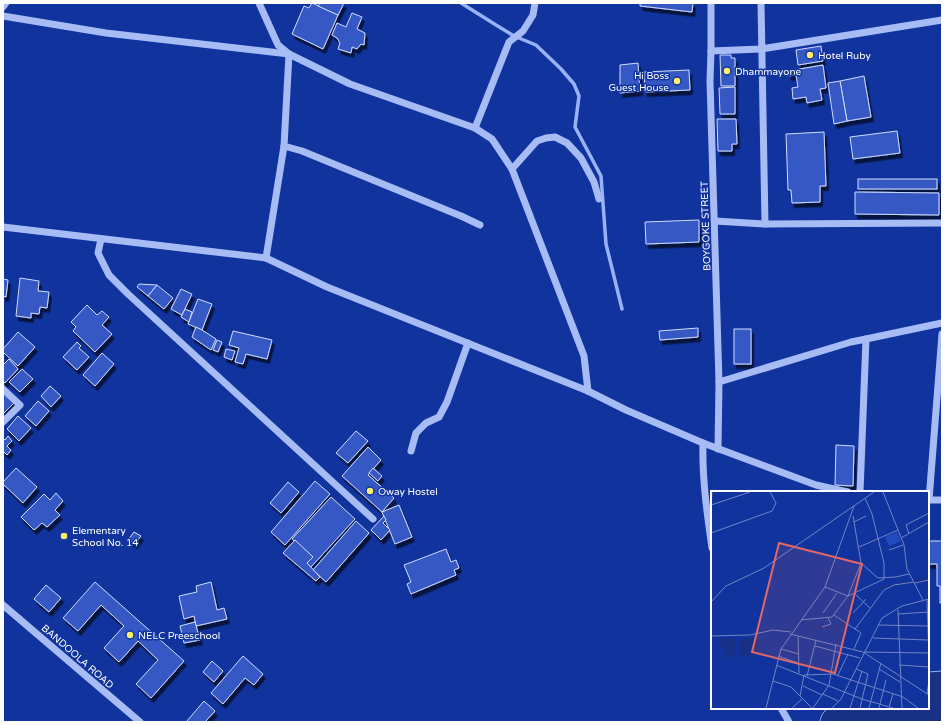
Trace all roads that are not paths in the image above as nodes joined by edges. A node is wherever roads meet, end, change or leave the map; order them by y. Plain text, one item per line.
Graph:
1 (6, 3) edge
2 (259, 3) edge
3 (535, 3) edge
4 (711, 3) edge
5 (761, 3) edge
6 (3, 7) edge
7 (3, 16) edge
8 (942, 20) edge
9 (761, 49) junction
10 (711, 52) junction
11 (289, 54) junction
12 (475, 128) junction
13 (284, 146) junction
14 (512, 169) junction
15 (599, 199) dead end
16 (715, 221) junction
17 (942, 223) edge
18 (765, 224) junction
19 (480, 225) dead end
20 (3, 227) edge
21 (101, 239) junction
22 (266, 258) junction
23 (942, 323) edge
24 (942, 334) edge
25 (866, 339) junction
26 (468, 343) junction
27 (719, 382) junction
28 (3, 389) edge
29 (588, 391) junction
30 (3, 422) edge
31 (703, 443) junction
32 (718, 449) junction
33 (411, 451) dead end
34 (843, 491) edge
35 (860, 491) edge
36 (929, 491) edge
37 (929, 500) edge
38 (942, 500) edge
39 (373, 519) dead end
40 (711, 541) edge
41 (3, 604) edge
42 (782, 709) edge
43 (140, 722) edge
44 (789, 722) edge

1 - 6 street
2 - 11 street
3 - 12 street
4 - 10 street, BOYGOKE STREET
5 - 9 street
7 - 11 street
8 - 9 street
9 - 10 street
9 - 18 street
10 - 16 street, BOYGOKE STREET
11 - 12 street
11 - 13 street
12 - 14 street
13 - 19 street
13 - 22 street
14 - 15 street
14 - 29 street
16 - 18 street
16 - 27 street, BOYGOKE STREET
17 - 18 street
20 - 21 street
21 - 22 street
21 - 39 street
22 - 26 street
23 - 25 street
24 - 36 street
25 - 27 street
25 - 35 street
26 - 29 street
26 - 33 street
27 - 32 street, BOYGOKE STREET
28 - 30 street
29 - 31 street
31 - 32 street
31 - 40 street
32 - 34 street
37 - 38 street
41 - 43 street, BANDOOLA ROAD
42 - 44 street

